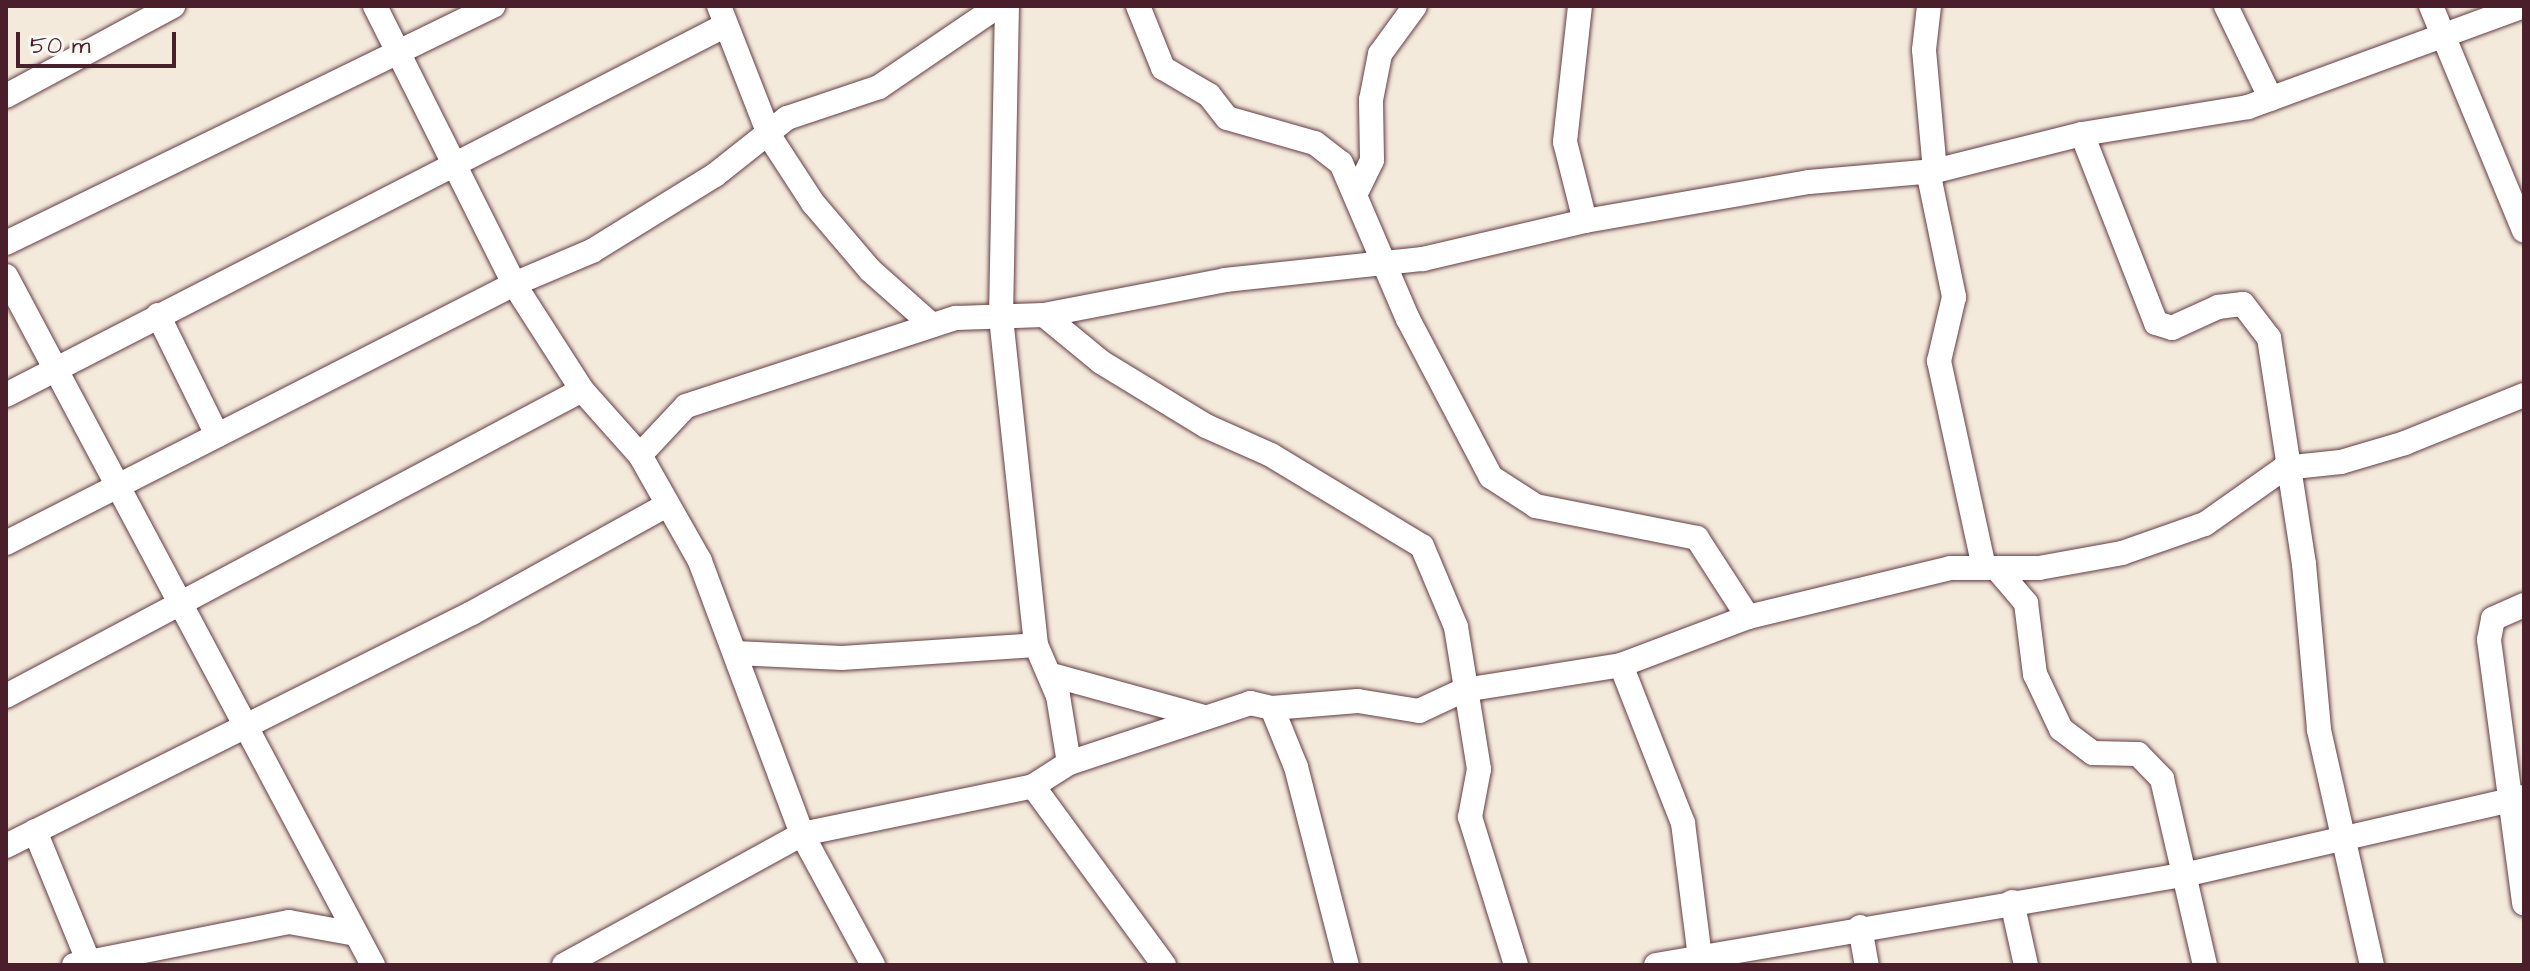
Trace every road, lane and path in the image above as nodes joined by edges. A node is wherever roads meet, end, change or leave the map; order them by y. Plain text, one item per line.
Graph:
1 (173, 6) edge
2 (375, 6) edge
3 (493, 6) edge
4 (998, 6) edge
5 (1007, 6) edge
6 (1138, 6) edge
7 (1415, 6) edge
8 (1580, 6) edge
9 (1929, 6) edge
10 (2226, 6) edge
11 (2431, 6) edge
12 (2524, 6) edge
13 (721, 17) edge
14 (2440, 39) junction
15 (399, 50) junction
16 (6, 96) edge
17 (2271, 99) junction
18 (2082, 134) junction
19 (770, 137) junction
20 (458, 166) junction
21 (1932, 171) junction
22 (1358, 189) junction
23 (1585, 221) junction
24 (2524, 231) edge
25 (6, 243) edge
26 (1382, 263) junction
27 (6, 276) edge
28 (514, 284) junction
29 (158, 315) junction
30 (1044, 315) junction
31 (1001, 317) junction
32 (932, 325) junction
33 (55, 367) junction
34 (582, 390) junction
35 (6, 395) edge
36 (2524, 395) edge
37 (217, 435) junction
38 (640, 455) junction
39 (2284, 468) junction
40 (118, 482) junction
41 (667, 505) junction
42 (6, 543) edge
43 (1990, 568) junction
44 (182, 601) junction
45 (2524, 605) edge
46 (1748, 617) junction
47 (1036, 645) junction
48 (735, 653) junction
49 (1621, 665) junction
50 (1052, 675) junction
51 (1464, 690) junction
52 (6, 696) edge
53 (1272, 708) junction
54 (1205, 717) junction
55 (248, 725) junction
56 (1069, 763) junction
57 (1033, 786) junction
58 (2515, 799) edge
59 (35, 831) junction
60 (802, 834) junction
61 (2342, 837) junction
62 (6, 846) edge
63 (2188, 874) junction
64 (2012, 902) junction
65 (2524, 904) edge
66 (1860, 927) junction
67 (356, 934) junction
68 (1700, 960) edge
69 (84, 963) edge
70 (870, 964) edge
71 (373, 965) edge
72 (564, 965) edge
73 (1164, 965) edge
74 (1347, 965) edge
75 (1516, 965) edge
76 (1656, 965) edge
77 (1867, 965) edge
78 (2026, 965) edge
79 (2205, 965) edge
80 (2372, 965) edge

1 - 16 street
2 - 15 street
3 - 15 street
4 - 19 street
5 - 31 street
6 - 22 street
7 - 22 street
8 - 23 street
9 - 21 street
10 - 17 street
11 - 14 street
12 - 14 street
13 - 19 street
13 - 20 street
14 - 17 street
14 - 24 street
15 - 20 street
15 - 25 street
17 - 18 street
18 - 21 street
18 - 39 street
19 - 28 street
19 - 32 street
20 - 28 street
20 - 29 street
21 - 23 street
21 - 43 street
22 - 26 street
23 - 26 street
26 - 30 street
26 - 46 street
27 - 33 street
28 - 34 street
28 - 37 street
29 - 33 street
29 - 37 street
30 - 31 street
30 - 51 street
31 - 32 street
31 - 47 street
32 - 38 street
33 - 35 street
33 - 40 street
34 - 38 street
34 - 44 street
36 - 39 street
37 - 40 street
38 - 41 street
39 - 43 street
39 - 61 street
40 - 42 street
40 - 44 street
41 - 48 street
41 - 55 street
43 - 46 street
43 - 63 street
44 - 52 street
44 - 55 street
45 - 58 street
46 - 49 street
47 - 48 street
47 - 50 street
48 - 60 street
49 - 51 street
49 - 68 street
50 - 54 street
50 - 56 street
51 - 53 street
51 - 75 street
53 - 54 street
53 - 74 street
54 - 56 street
55 - 59 street
55 - 67 street
56 - 57 street
57 - 60 street
57 - 73 street
58 - 61 street
58 - 65 street
59 - 62 street
59 - 69 street
60 - 70 street
60 - 72 street
61 - 63 street
61 - 80 street
63 - 64 street
63 - 79 street
64 - 66 street
64 - 78 street
66 - 68 street
66 - 77 street
67 - 69 street
67 - 71 street
68 - 76 street

